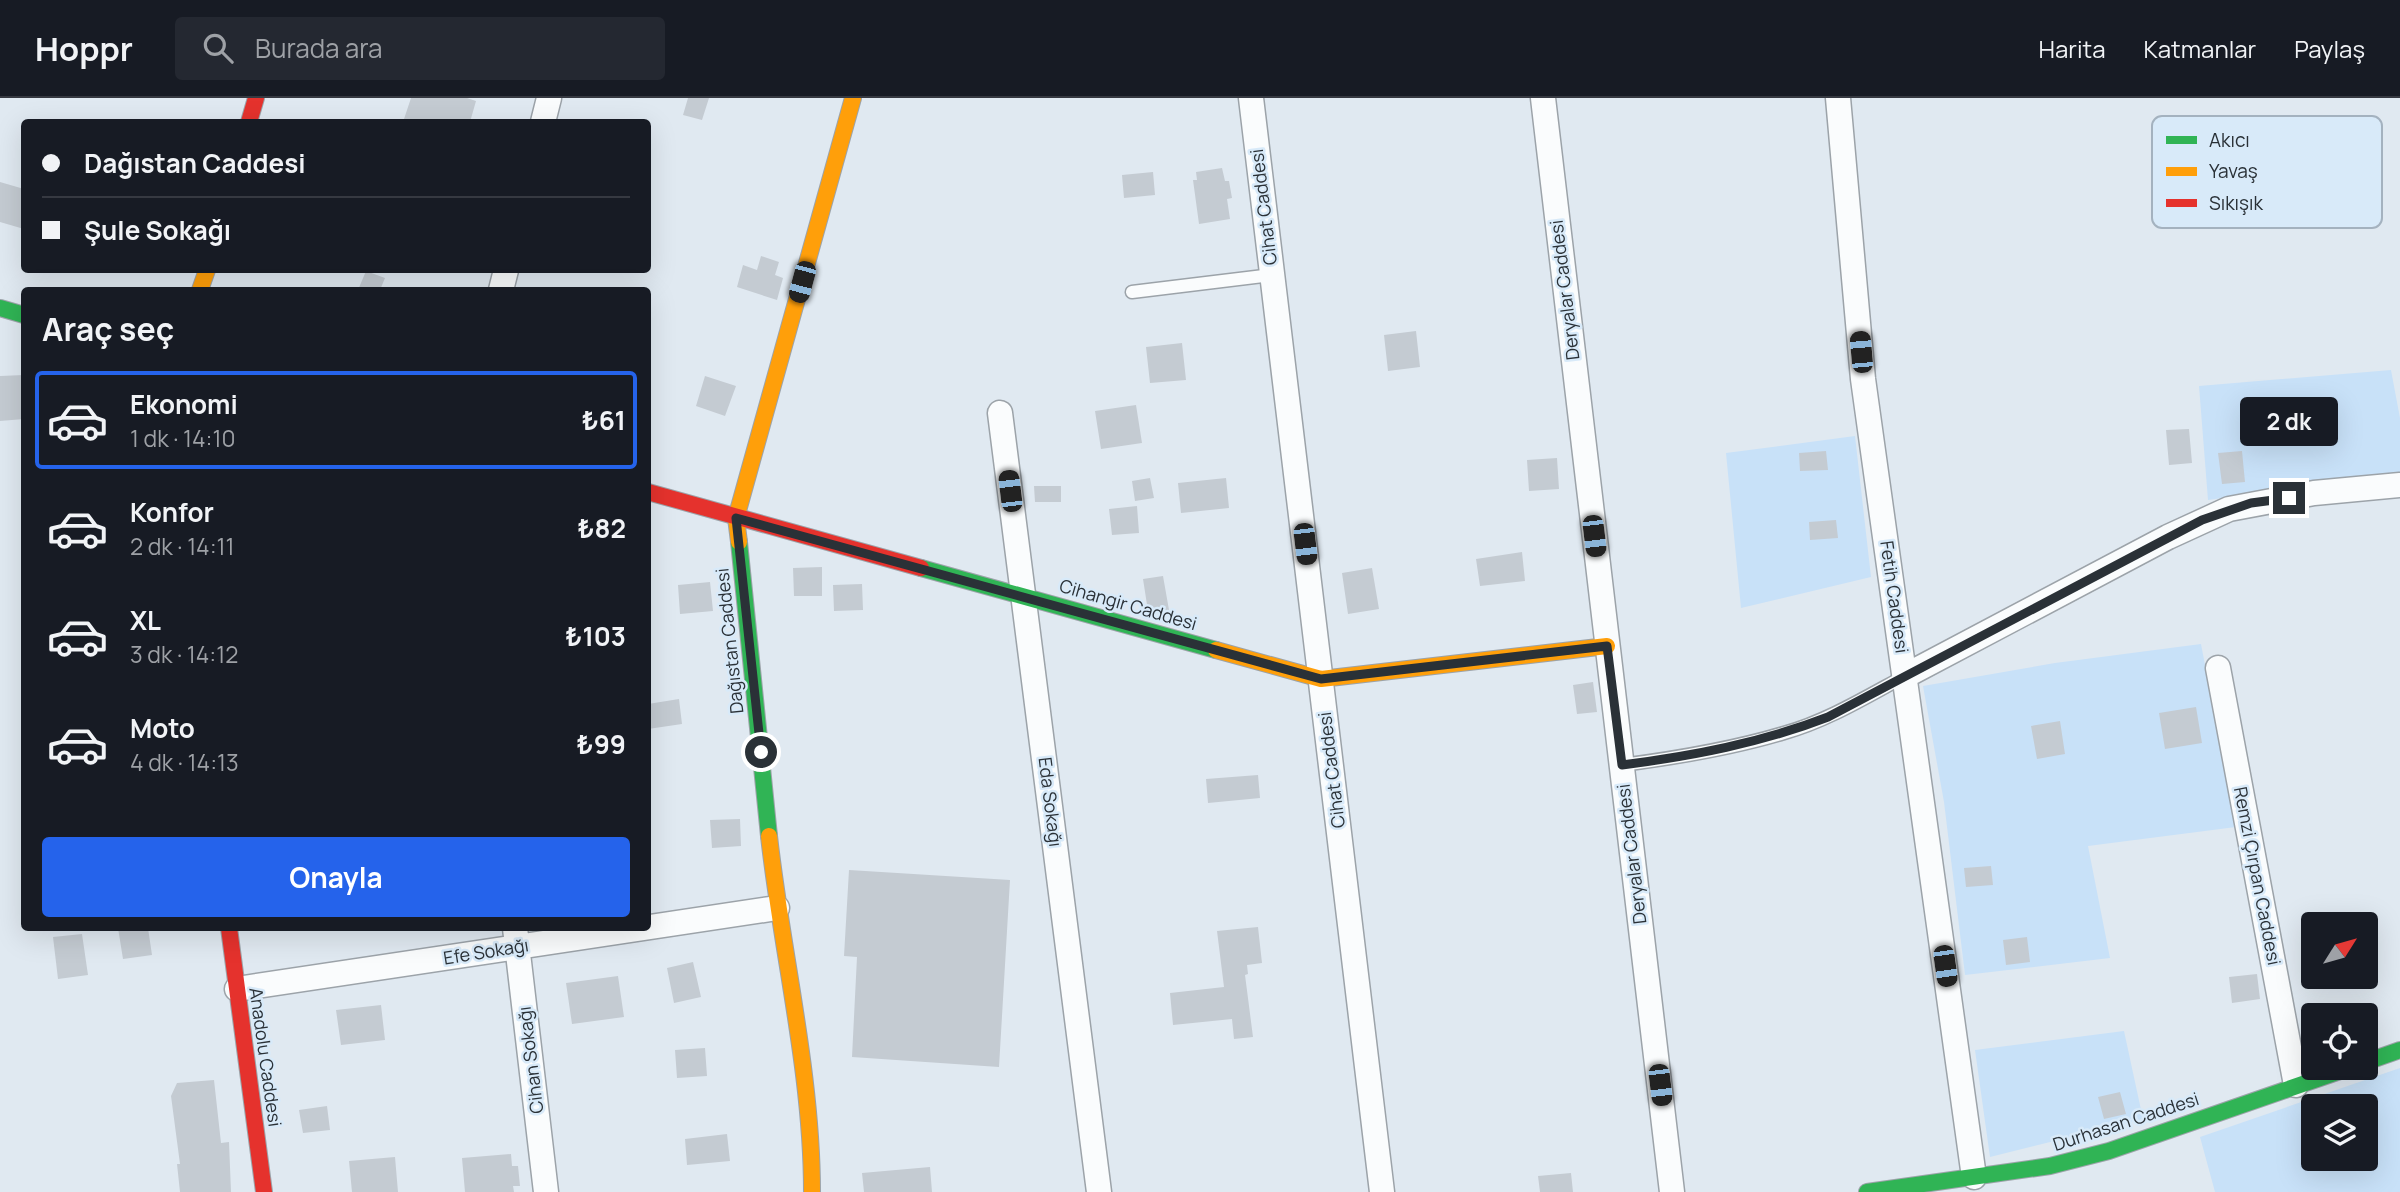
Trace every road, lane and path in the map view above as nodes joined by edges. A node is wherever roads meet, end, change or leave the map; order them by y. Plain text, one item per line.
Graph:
1 (256, 98) edge
2 (549, 98) edge
3 (853, 98) edge
4 (1251, 98) edge
5 (1542, 98) edge
6 (1838, 98) edge
7 (250, 119) edge
8 (544, 119) edge
9 (1272, 275) junction
10 (1132, 292) dead end
11 (0, 308) edge
12 (21, 314) edge
13 (1000, 413) dead end
14 (2400, 485) edge
15 (651, 493) edge
16 (736, 518) junction
17 (1023, 596) junction
18 (1607, 646) junction
19 (2218, 668) dead end
20 (1905, 676) junction
21 (1321, 679) junction
22 (1622, 765) junction
23 (777, 908) junction
24 (651, 922) edge
25 (229, 931) edge
26 (570, 931) edge
27 (516, 937) edge
28 (237, 989) junction
29 (2400, 1050) edge
30 (2378, 1058) edge
31 (2311, 1080) edge
32 (2296, 1085) junction
33 (1974, 1177) junction
34 (264, 1192) edge
35 (546, 1192) edge
36 (812, 1192) edge
37 (1099, 1192) edge
38 (1382, 1192) edge
39 (1672, 1192) edge
40 (1867, 1192) edge

1 - 7 street
2 - 8 street
3 - 16 street, Dağıstan Caddesi
4 - 9 street, Cihat Caddesi
5 - 18 street, Deryalar Caddesi
6 - 20 street, Fetih Caddesi
9 - 10 lane
9 - 21 street, Cihat Caddesi
11 - 12 street
13 - 17 street, Eda Sokağı
14 - 20 street
15 - 16 street, Cihangir Caddesi
16 - 17 street, Cihangir Caddesi
16 - 23 street, Dağıstan Caddesi
17 - 21 street, Cihangir Caddesi
17 - 37 street, Eda Sokağı
18 - 21 street, Cihangir Caddesi
18 - 22 street, Deryalar Caddesi
19 - 32 street, Remzi Çırpan Caddesi
20 - 22 lane
20 - 33 street, Fetih Caddesi
21 - 38 street, Cihat Caddesi
22 - 39 street, Deryalar Caddesi
23 - 24 street, Efe Sokağı
23 - 36 street, Dağıstan Caddesi
25 - 28 street, Anadolu Caddesi
26 - 27 street, Efe Sokağı
27 - 28 street, Efe Sokağı
27 - 35 street, Cihan Sokağı
28 - 34 street, Anadolu Caddesi
29 - 30 street
31 - 32 street, Durhasan Caddesi
32 - 33 street, Durhasan Caddesi
33 - 40 street, Durhasan Caddesi

